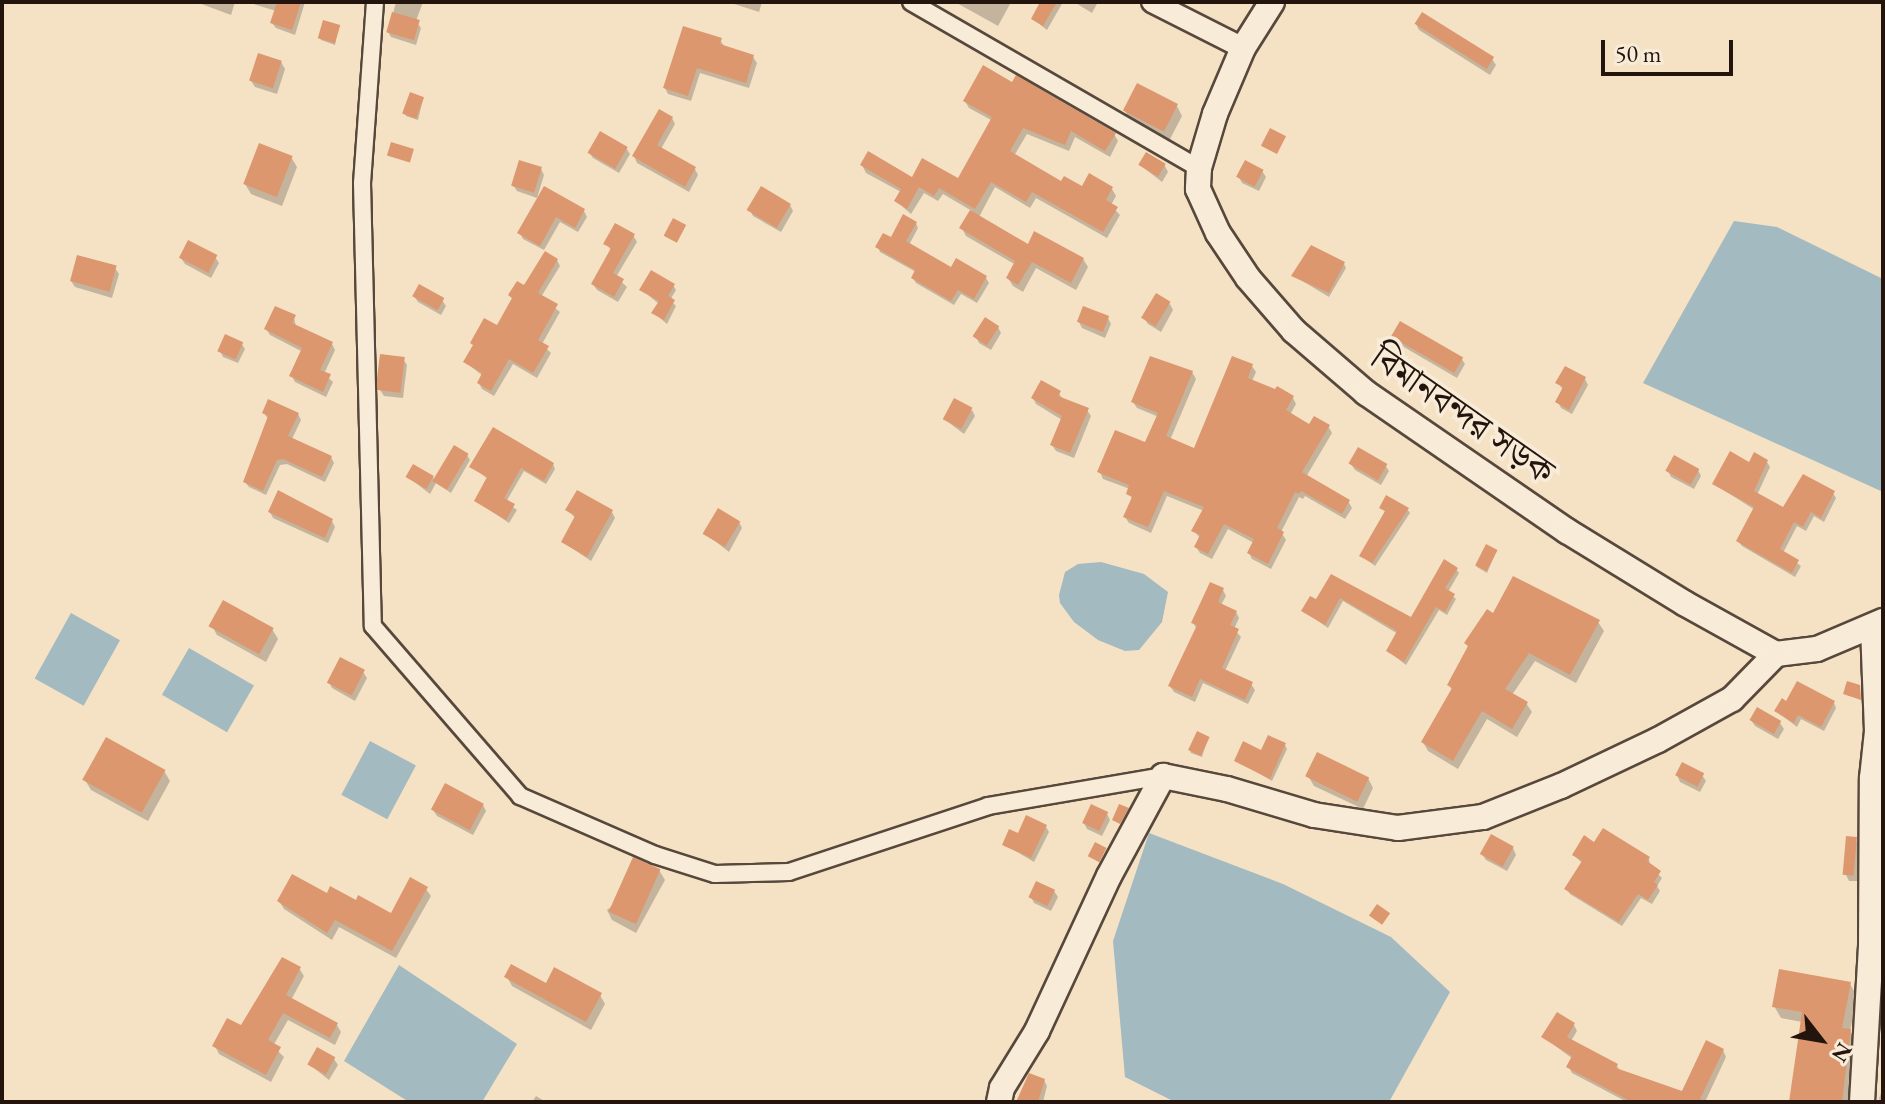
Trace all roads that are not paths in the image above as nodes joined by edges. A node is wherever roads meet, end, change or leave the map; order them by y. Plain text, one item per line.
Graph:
1 (375, 2) edge
2 (911, 2) edge
3 (1152, 2) edge
4 (1272, 2) edge
5 (1243, 48) junction
6 (1199, 168) junction
7 (1878, 625) edge
8 (1776, 654) junction
9 (1880, 679) edge
10 (1163, 776) junction
11 (999, 1102) edge
12 (1862, 1102) edge

1 - 10 street
2 - 6 street
3 - 5 street
4 - 5 main road, বিমানবন্দর সড়ক
5 - 6 main road, বিমানবন্দর সড়ক
6 - 8 main road, বিমানবন্দর সড়ক
7 - 8 main road
7 - 9 main road
8 - 10 main road
9 - 12 main road
10 - 11 main road

